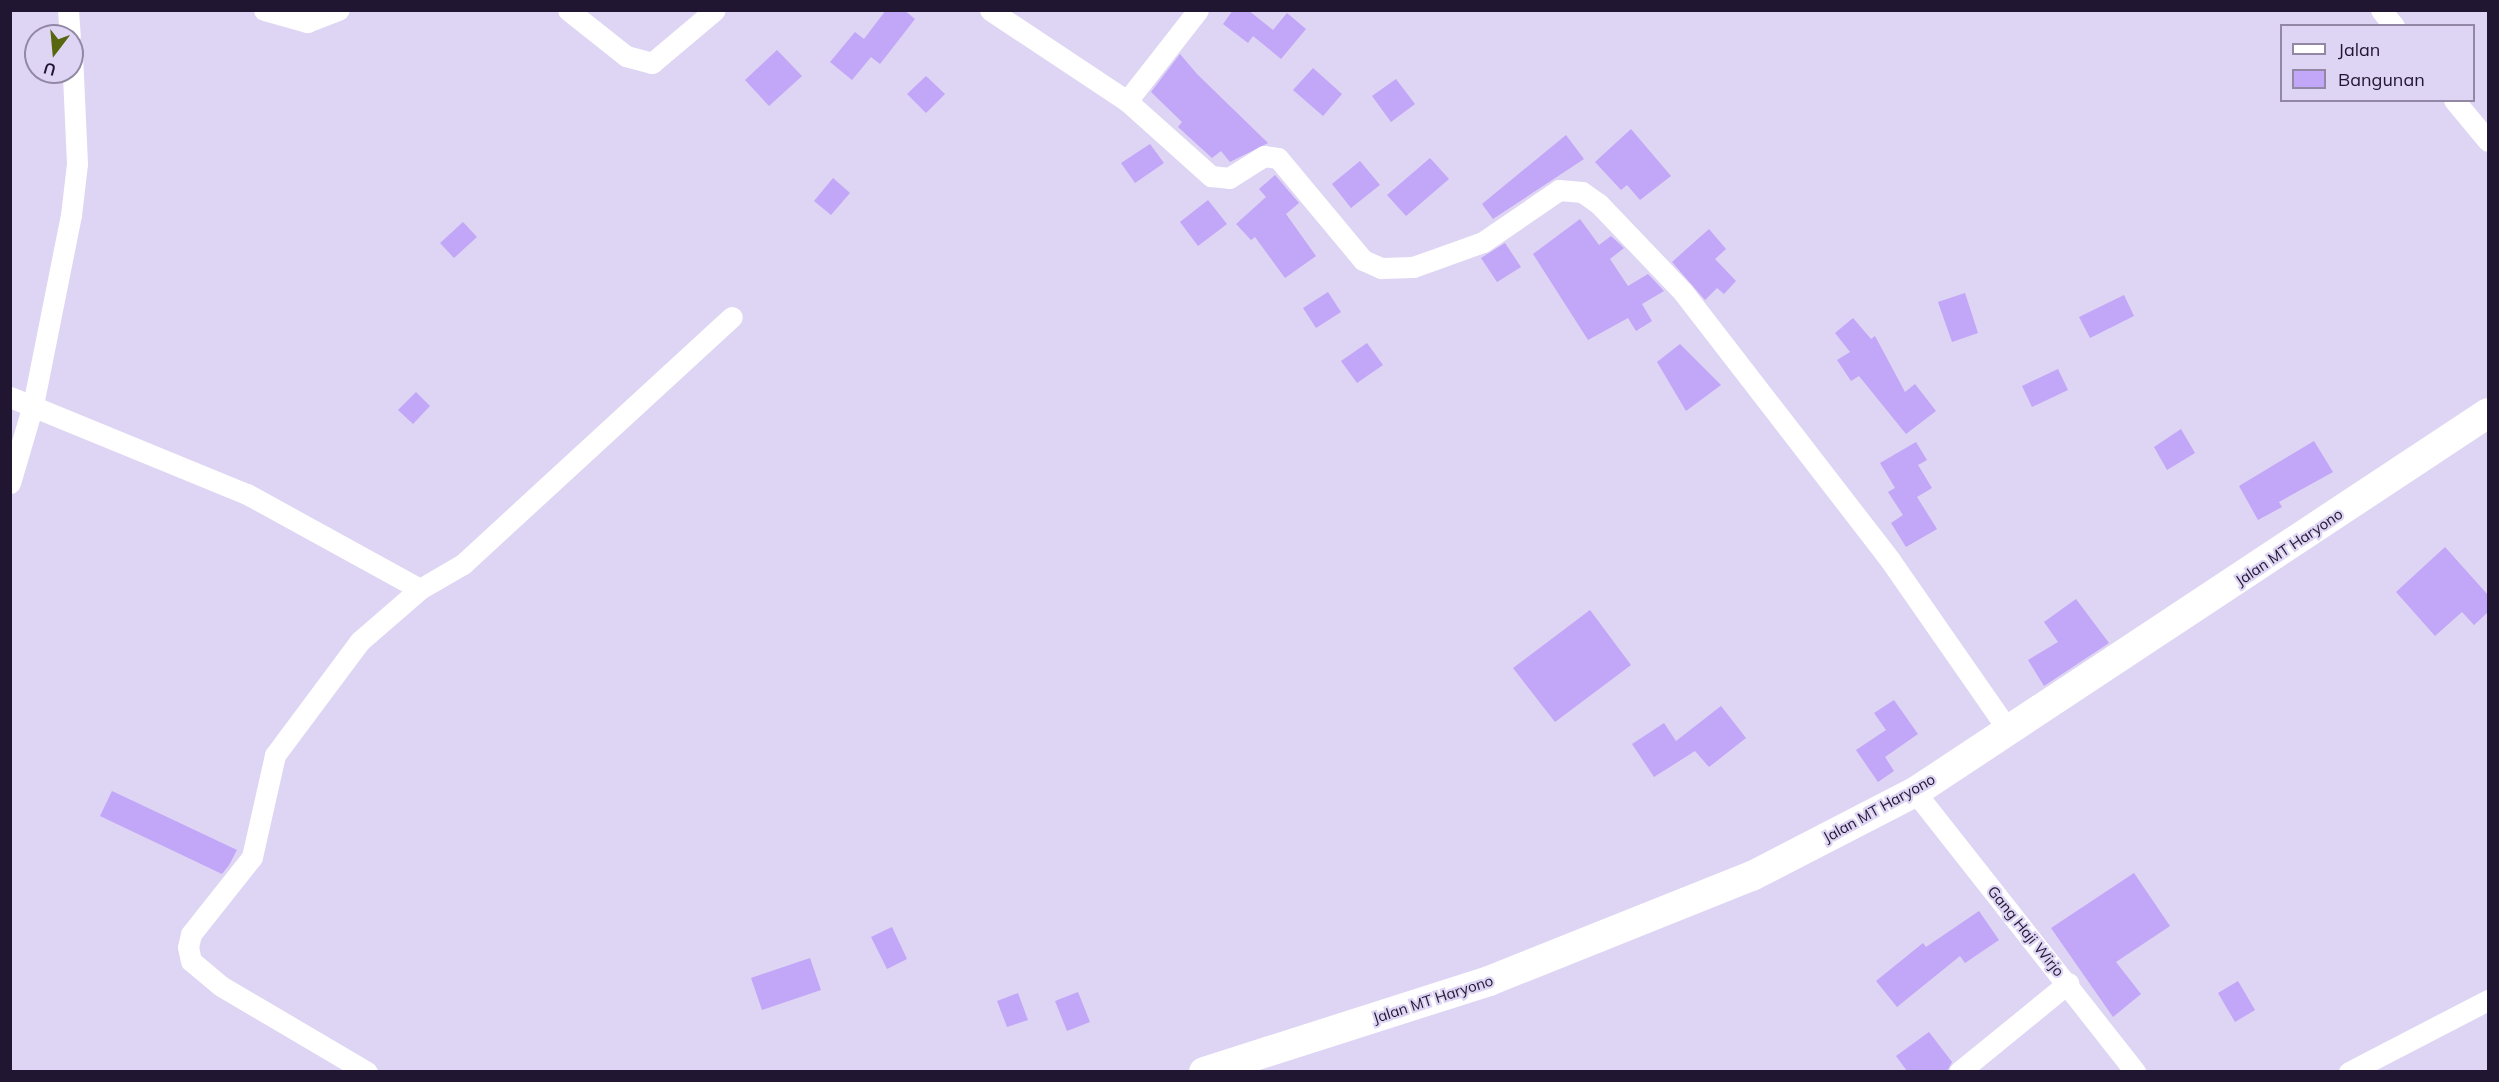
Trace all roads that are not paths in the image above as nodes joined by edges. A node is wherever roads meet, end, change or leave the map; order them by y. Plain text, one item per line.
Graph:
1 (264, 10) edge
2 (339, 10) edge
3 (568, 10) edge
4 (715, 10) edge
5 (990, 10) edge
6 (1198, 10) edge
7 (2381, 10) edge
8 (2392, 24) edge
9 (73, 84) edge
10 (1127, 101) junction
11 (2456, 102) edge
12 (2488, 141) edge
13 (732, 317) dead end
14 (10, 397) edge
15 (33, 405) junction
16 (2488, 413) edge
17 (10, 483) edge
18 (420, 589) junction
19 (2008, 730) junction
20 (1915, 792) junction
21 (2068, 983) junction
22 (2488, 1000) edge
23 (367, 1071) edge
24 (1204, 1071) edge
25 (1959, 1071) edge
26 (2135, 1071) edge
27 (2349, 1071) edge

1 - 2 street
3 - 4 street
5 - 10 street
6 - 10 street
7 - 8 street
9 - 15 street
10 - 19 street
11 - 12 street
13 - 18 street
14 - 15 street
15 - 17 street
15 - 18 street
16 - 19 main road, Jalan MT Haryono
18 - 23 street
19 - 20 main road, Jalan MT Haryono
20 - 21 street, Gang Haji Wirjo
20 - 24 main road, Jalan MT Haryono
21 - 25 street
21 - 26 street, Gang Haji Wirjo
22 - 27 street

